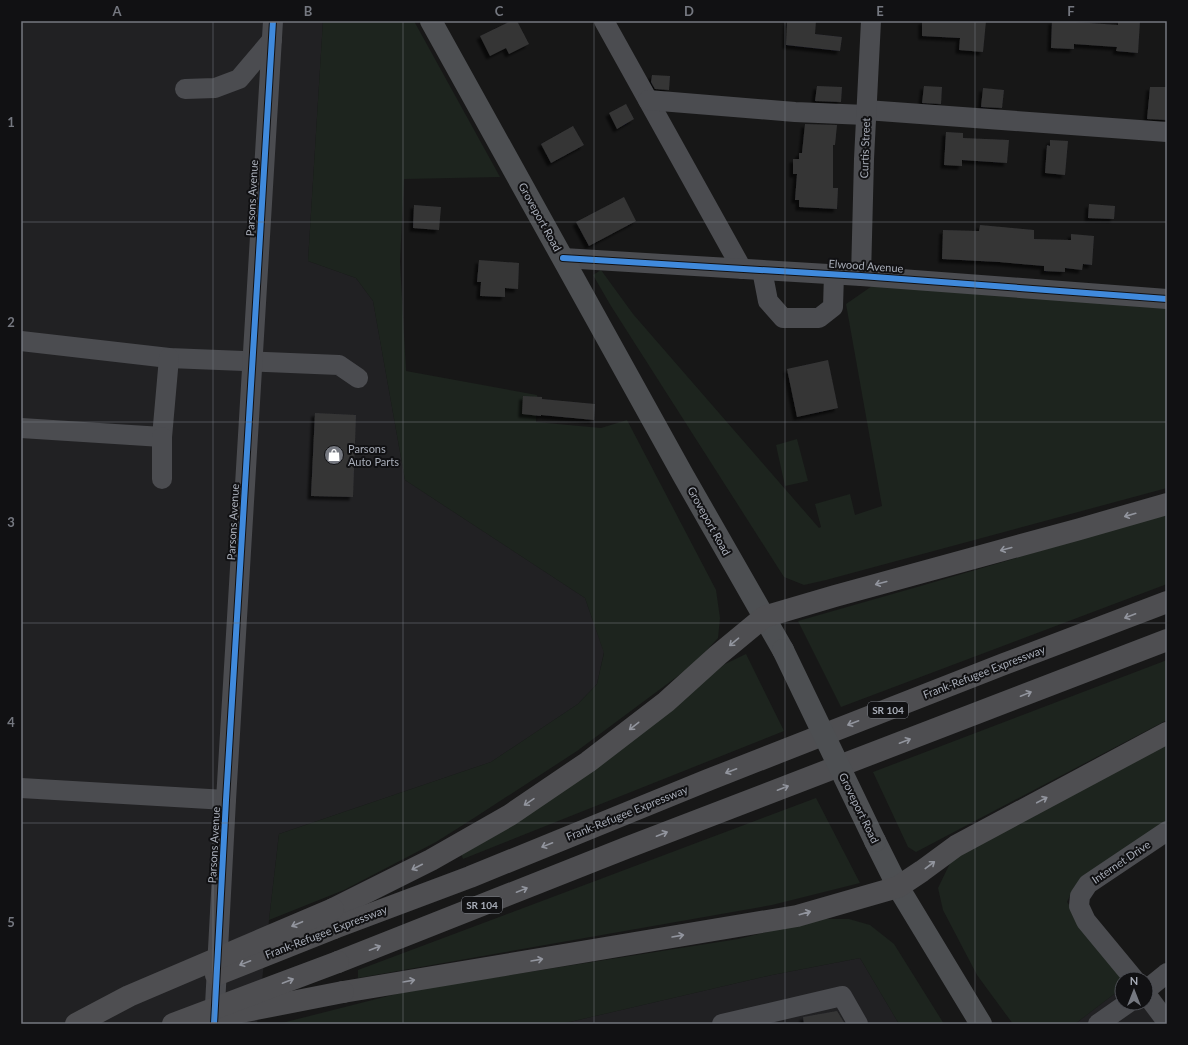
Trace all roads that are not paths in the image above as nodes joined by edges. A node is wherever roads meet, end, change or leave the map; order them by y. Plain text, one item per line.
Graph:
1 (604, 21) edge
2 (871, 21) edge
3 (434, 22) edge
4 (273, 31) edge
5 (185, 89) dead end
6 (648, 100) junction
7 (866, 113) junction
8 (1167, 132) edge
9 (563, 258) junction
10 (742, 269) junction
11 (762, 270) junction
12 (834, 274) junction
13 (861, 276) junction
14 (1167, 299) edge
15 (21, 341) edge
16 (169, 358) junction
17 (252, 361) junction
18 (358, 378) dead end
19 (21, 428) edge
20 (162, 437) junction
21 (162, 479) dead end
22 (1167, 504) edge
23 (1167, 602) edge
24 (764, 617) junction
25 (1167, 640) edge
26 (1167, 733) edge
27 (21, 788) edge
28 (226, 800) junction
29 (1167, 831) edge
30 (898, 887) junction
31 (333, 919) junction
32 (1127, 971) edge
33 (1167, 973) edge
34 (1154, 984) edge
35 (1154, 1005) edge
36 (1167, 1022) edge
37 (76, 1024) edge
38 (87, 1024) edge
39 (173, 1024) edge
40 (181, 1024) edge
41 (214, 1024) edge
42 (722, 1024) edge
43 (858, 1024) edge
44 (981, 1024) edge

1 - 6 street
2 - 7 street, Curtis Street
3 - 9 main road, Groveport Road
4 - 5 street
4 - 17 street, Parsons Avenue
6 - 7 street
6 - 10 street
7 - 8 street
7 - 13 street, Curtis Street
9 - 10 street, Elwood Avenue
9 - 24 main road, Groveport Road
10 - 11 street, Elwood Avenue
11 - 12 street, Elwood Avenue
11 - 12 street
12 - 13 street, Elwood Avenue
13 - 14 street, Elwood Avenue
15 - 16 street
16 - 17 street
16 - 20 street
17 - 18 street
17 - 28 street, Parsons Avenue
19 - 20 street
20 - 21 street
22 -> 24 highway
23 -> 31 highway, Frank-Refugee Expressway / SR 104
24 - 30 main road, Groveport Road, bridge
24 -> 31 highway
39 -> 25 highway, SR 104, bridge
30 -> 26 highway
27 - 28 street
28 - 41 street, Parsons Avenue
29 - 32 street, Internet Drive
40 -> 30 highway, bridge
30 - 44 main road, Groveport Road
31 -> 37 highway, bridge
31 -> 38 highway, Frank-Refugee Expressway / SR 104, bridge
33 - 34 street
35 - 36 street
42 - 43 street

